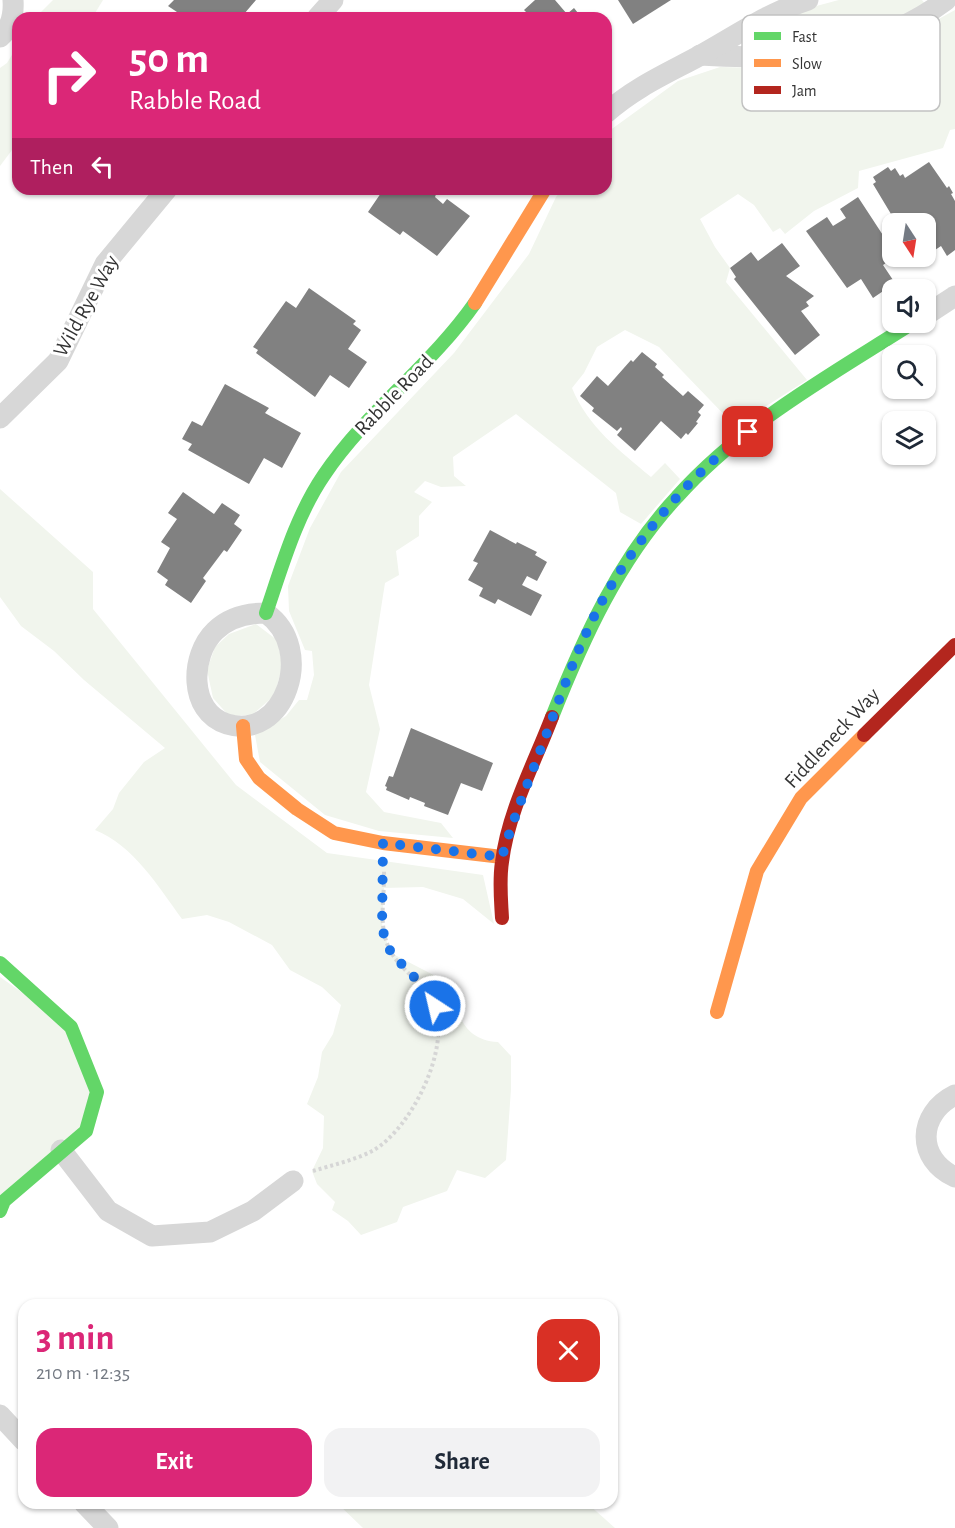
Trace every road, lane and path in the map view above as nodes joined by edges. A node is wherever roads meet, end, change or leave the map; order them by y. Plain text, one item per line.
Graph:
1 (333, 0) edge
2 (808, 0) edge
3 (946, 0) edge
4 (322, 12) edge
5 (771, 15) edge
6 (923, 15) edge
7 (12, 19) edge
8 (742, 30) edge
9 (0, 38) edge
10 (700, 55) junction
11 (742, 57) edge
12 (612, 108) edge
13 (162, 195) edge
14 (542, 195) edge
15 (955, 296) edge
16 (936, 308) edge
17 (897, 333) edge
18 (0, 418) edge
19 (266, 613) junction
20 (955, 645) edge
21 (243, 726) junction
22 (383, 843) junction
23 (502, 857) junction
24 (502, 918) dead end
25 (0, 963) edge
26 (717, 1012) dead end
27 (955, 1095) edge
28 (61, 1150) junction
29 (955, 1177) edge
30 (293, 1181) joint
31 (0, 1211) edge
32 (0, 1415) edge
33 (18, 1434) edge
34 (90, 1509) edge
35 (108, 1528) edge

1 - 4 street
2 - 5 street
3 - 6 street
7 - 9 street
8 - 10 street
10 - 11 street
10 - 12 street
13 - 18 street, Wild Rye Way
14 - 19 street, Rabble Road
15 - 16 street
17 - 23 street
19 - 21 street
19 - 21 street
20 - 26 street, Fiddleneck Way
21 - 22 street
22 - 23 street
22 - 30 path
23 - 24 street
25 - 28 street
27 - 29 street
28 - 30 street
28 - 31 street
32 - 33 street
34 - 35 street

